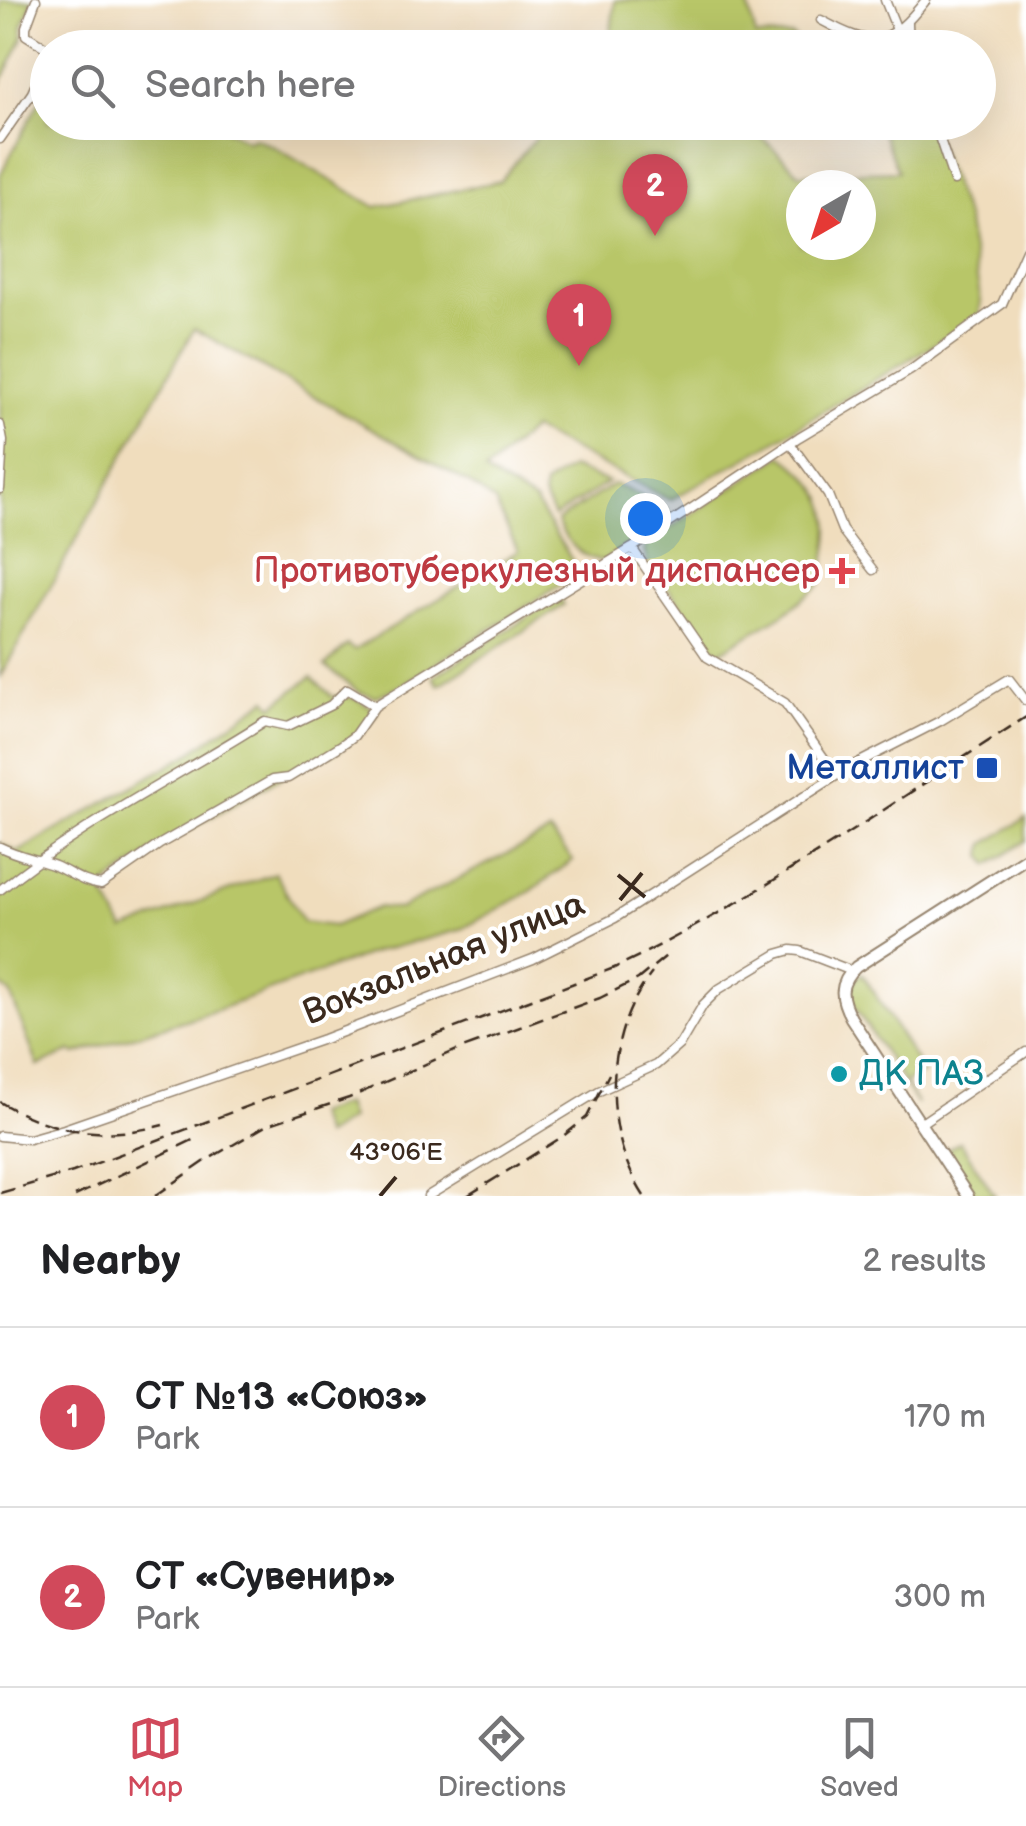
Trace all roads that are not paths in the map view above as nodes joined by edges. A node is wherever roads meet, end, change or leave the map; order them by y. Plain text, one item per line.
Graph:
1 (36, 0) edge
2 (885, 0) edge
3 (926, 0) edge
4 (821, 20) dead end
5 (908, 23) junction
6 (840, 30) edge
7 (898, 30) joint
8 (908, 30) edge
9 (30, 38) edge
10 (30, 97) edge
11 (0, 139) edge
12 (940, 140) edge
13 (954, 182) dead end
14 (1026, 250) edge
15 (0, 424) edge
16 (790, 443) junction
17 (0, 489) edge
18 (632, 548) junction
19 (873, 570) dead end
20 (1026, 701) edge
21 (374, 706) junction
22 (850, 767) junction
23 (0, 847) edge
24 (1026, 858) edge
25 (36, 860) junction
26 (0, 890) edge
27 (852, 971) junction
28 (1026, 1052) edge
29 (920, 1124) junction
30 (0, 1136) edge
31 (428, 1196) edge
32 (968, 1196) edge

1 - 9 street
2 - 7 street
3 - 5 street
4 - 6 street
5 - 7 street
5 - 8 street
10 - 11 street
12 - 13 street
14 - 16 street
15 - 17 street
16 - 18 street
16 - 19 street
18 - 21 street
18 - 22 street
20 - 22 street, Вокзальная улица
21 - 25 street
21 - 25 street
22 - 30 street, Вокзальная улица
23 - 25 street
24 - 27 street
25 - 26 street
27 - 29 street
27 - 31 street
28 - 29 street
29 - 32 street

